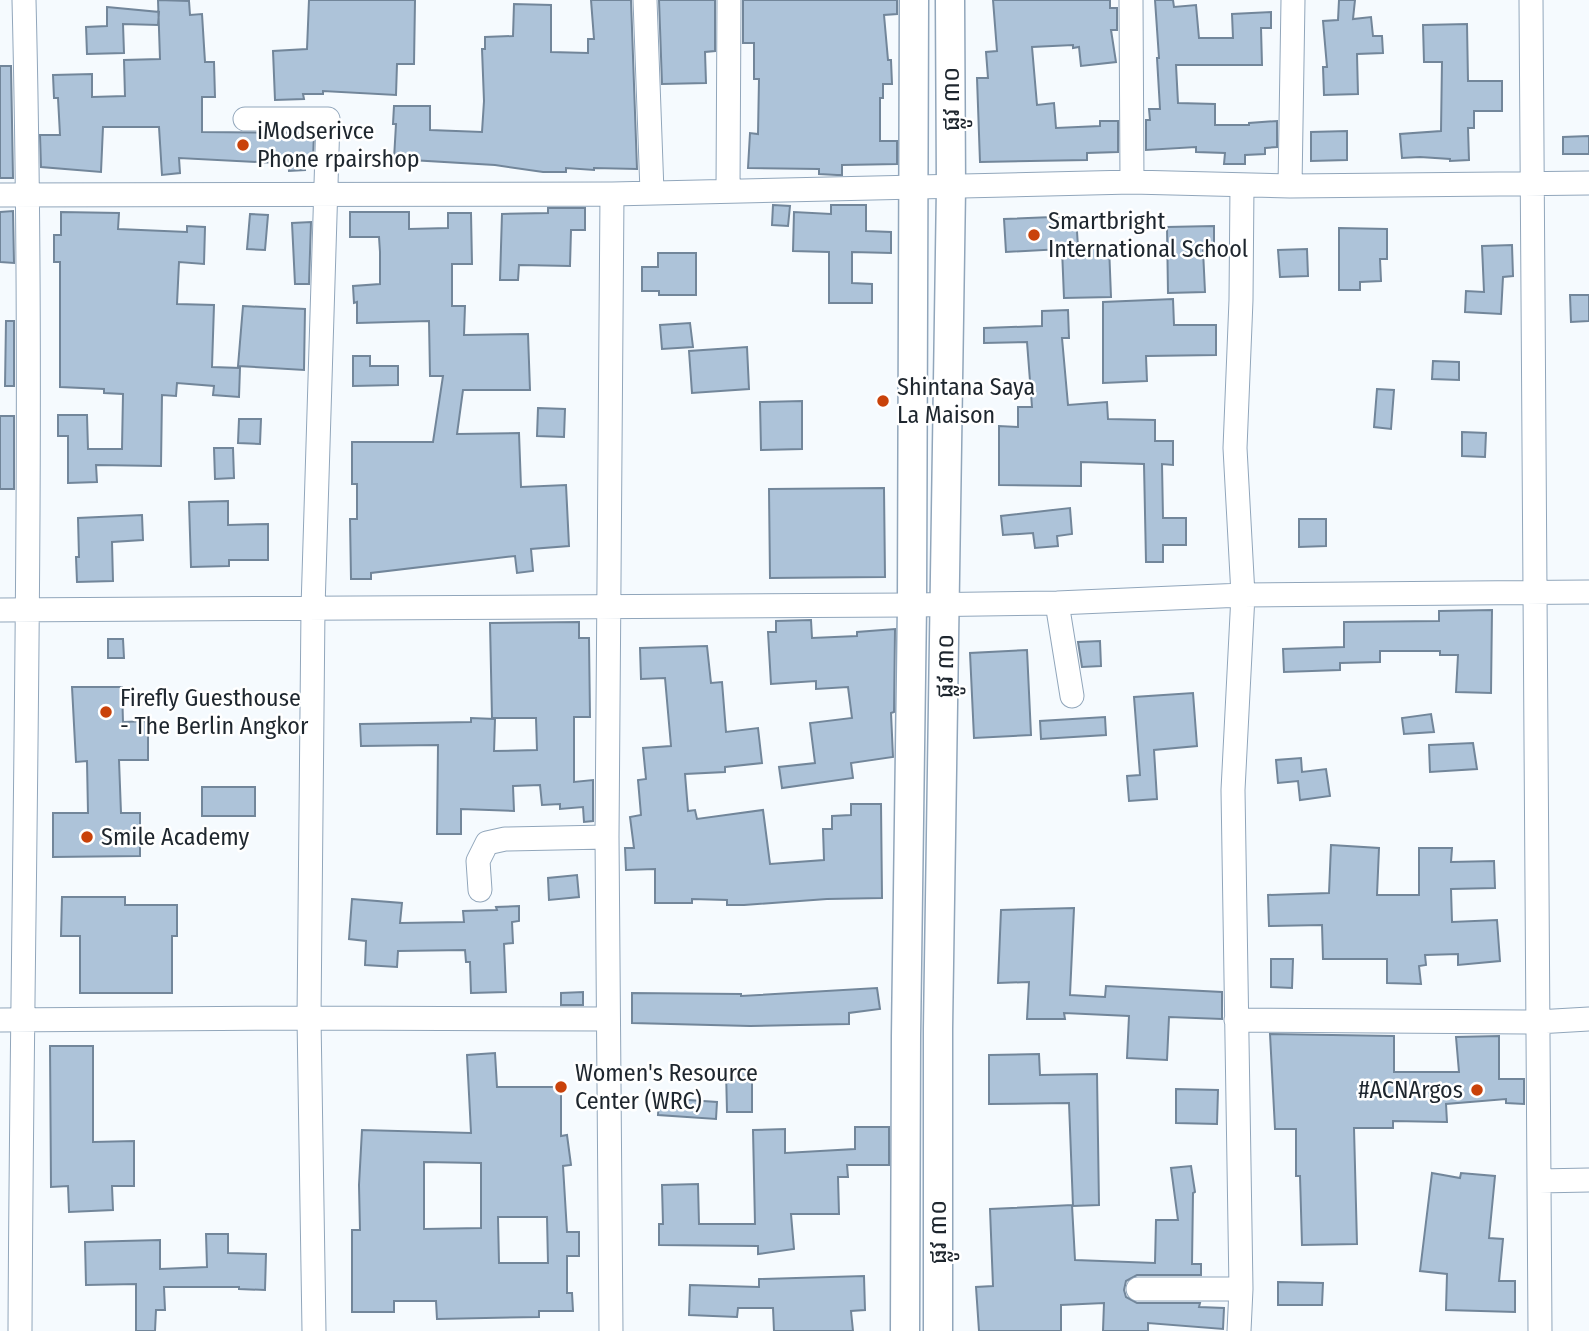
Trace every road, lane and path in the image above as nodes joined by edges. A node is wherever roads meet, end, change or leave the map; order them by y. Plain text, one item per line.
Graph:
1 (24, 0) edge
2 (645, 0) edge
3 (729, 0) edge
4 (914, 0) edge
5 (950, 0) edge
6 (1131, 0) edge
7 (1293, 0) edge
8 (1531, 0) edge
9 (245, 119) dead end
10 (1132, 182) junction
11 (1589, 183) edge
12 (1533, 184) junction
13 (1242, 185) junction
14 (1290, 186) junction
15 (913, 187) junction
16 (951, 188) junction
17 (728, 190) junction
18 (652, 192) junction
19 (326, 193) junction
20 (612, 194) junction
21 (0, 195) edge
22 (29, 195) junction
23 (1535, 591) junction
24 (1589, 592) edge
25 (1243, 595) junction
26 (946, 603) junction
27 (1057, 603) junction
28 (912, 605) junction
29 (313, 608) junction
30 (607, 608) junction
31 (0, 610) edge
32 (28, 610) junction
33 (1072, 696) dead end
34 (607, 836) junction
35 (480, 890) dead end
36 (309, 1018) junction
37 (607, 1019) junction
38 (1589, 1019) edge
39 (11, 1020) edge
40 (1236, 1020) junction
41 (1537, 1022) junction
42 (1589, 1180) edge
43 (1539, 1181) junction
44 (1138, 1289) dead end
45 (1241, 1289) junction
46 (20, 1331) edge
47 (314, 1331) edge
48 (611, 1331) edge
49 (905, 1331) edge
50 (938, 1331) edge
51 (1239, 1331) edge
52 (1540, 1331) edge

1 - 22 street
2 - 18 street
3 - 17 street
4 - 15 street, ផ្លូវ ៣០
5 - 16 street, ផ្លូវ ៣០
6 - 10 street
7 - 14 street
8 - 12 street
9 - 19 street
10 - 13 street
10 - 16 street
11 - 12 street
12 - 14 street
12 - 23 street
13 - 14 street
13 - 25 street
15 - 16 street
15 - 17 street
15 - 28 street, ផ្លូវ ៣០
16 - 26 street, ផ្លូវ ៣០
17 - 18 street
18 - 20 street
19 - 20 street
19 - 22 street
19 - 29 street
20 - 30 street
21 - 22 street
22 - 32 street
23 - 24 street
23 - 25 street
23 - 41 street
25 - 27 street
25 - 40 street
26 - 27 street
26 - 28 street
26 - 50 street, ផ្លូវ ៣០
27 - 33 street
28 - 30 street
28 - 49 street, ផ្លូវ ៣០
29 - 30 street
29 - 32 street
29 - 36 street
30 - 34 street
31 - 32 street
32 - 39 street
34 - 35 street
34 - 37 street
36 - 37 street
36 - 39 street
36 - 47 street
37 - 48 street
38 - 41 street
39 - 46 street
40 - 41 street
40 - 45 street
41 - 43 street
42 - 43 street
43 - 52 street
44 - 45 street
45 - 51 street

